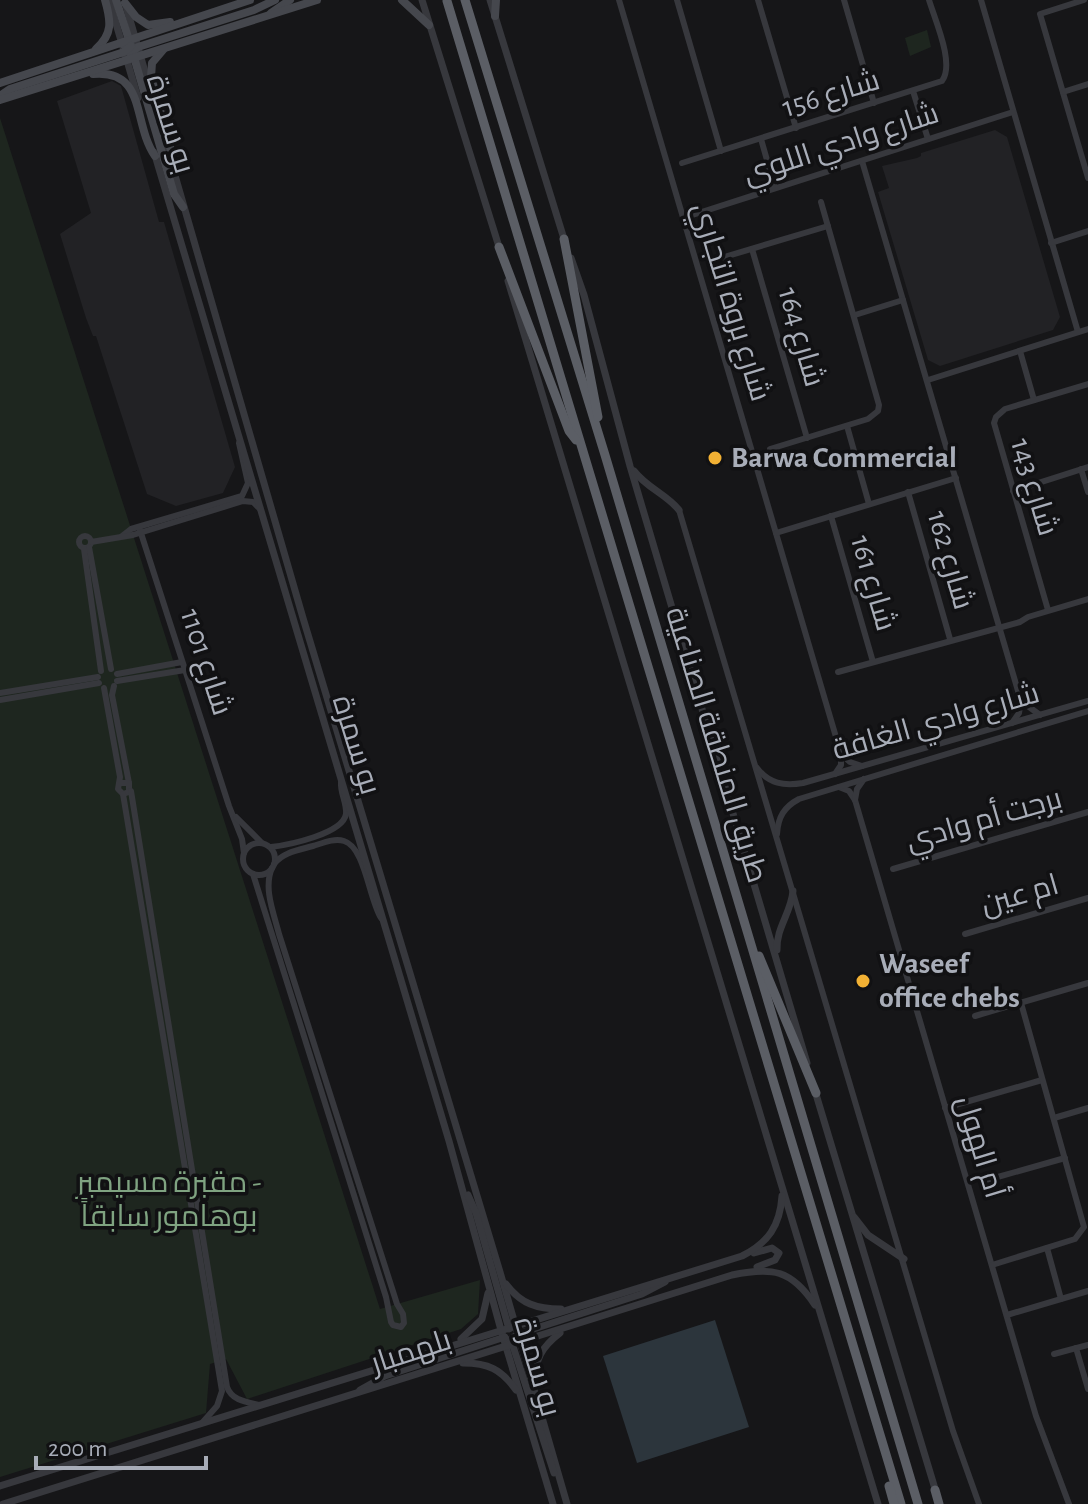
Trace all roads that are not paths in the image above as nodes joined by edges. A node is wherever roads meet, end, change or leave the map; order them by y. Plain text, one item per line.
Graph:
1 (107, 0) edge
2 (250, 0) edge
3 (275, 0) edge
4 (290, 0) edge
5 (317, 0) edge
6 (402, 0) edge
7 (424, 0) edge
8 (465, 0) edge
9 (484, 0) edge
10 (493, 0) edge
11 (619, 0) edge
12 (677, 0) edge
13 (758, 0) edge
14 (844, 0) edge
15 (929, 0) edge
16 (981, 0) edge
17 (1084, 0) edge
18 (122, 1) edge
19 (447, 1) edge
20 (213, 13) junction
21 (495, 16) junction
22 (264, 18) junction
23 (429, 25) junction
24 (181, 42) junction
25 (131, 49) junction
26 (92, 53) junction
27 (76, 76) junction
28 (0, 83) edge
29 (1088, 84) edge
30 (913, 91) junction
31 (1063, 92) junction
32 (0, 98) edge
33 (874, 103) junction
34 (1013, 112) junction
35 (796, 128) junction
36 (761, 139) junction
37 (928, 139) junction
38 (721, 151) junction
39 (155, 156) junction
40 (862, 161) junction
41 (682, 163) dead end
42 (171, 166) junction
43 (1087, 170) edge
44 (1088, 178) edge
45 (775, 188) junction
46 (821, 202) dead end
47 (183, 207) junction
48 (683, 218) junction
49 (828, 226) junction
50 (1088, 231) edge
51 (564, 239) junction
52 (1051, 243) junction
53 (499, 247) junction
54 (752, 249) junction
55 (711, 261) dead end
56 (903, 300) junction
57 (855, 315) junction
58 (1088, 329) edge
59 (1078, 332) junction
60 (1020, 351) junction
61 (928, 380) junction
62 (1088, 384) edge
63 (1034, 400) junction
64 (847, 426) junction
65 (239, 436) junction
66 (807, 438) junction
67 (581, 446) junction
68 (770, 449) dead end
69 (605, 455) junction
70 (630, 466) junction
71 (1085, 468) edge
72 (956, 478) junction
73 (1013, 491) junction
74 (908, 492) junction
75 (1088, 492) edge
76 (869, 504) junction
77 (261, 510) junction
78 (679, 510) joint
79 (831, 516) junction
80 (140, 530) junction
81 (776, 533) junction
82 (88, 546) junction
83 (1088, 599) edge
84 (1048, 610) junction
85 (999, 626) junction
86 (950, 639) junction
87 (873, 662) junction
88 (184, 666) junction
89 (838, 672) dead end
90 (115, 678) junction
91 (101, 680) junction
92 (0, 693) edge
93 (0, 700) edge
94 (1021, 701) junction
95 (1088, 701) edge
96 (1088, 711) edge
97 (1040, 715) junction
98 (1012, 723) junction
99 (841, 754) junction
100 (752, 760) junction
101 (862, 766) junction
102 (835, 774) junction
103 (341, 778) junction
104 (864, 779) junction
105 (120, 783) junction
106 (796, 784) junction
107 (130, 787) junction
108 (839, 787) junction
109 (123, 794) junction
110 (799, 799) junction
111 (855, 800) junction
112 (229, 806) junction
113 (1088, 812) edge
114 (777, 838) junction
115 (261, 842) junction
116 (271, 847) junction
117 (244, 853) junction
118 (273, 866) junction
119 (893, 869) dead end
120 (253, 874) junction
121 (793, 891) junction
122 (1088, 898) edge
123 (383, 921) junction
124 (745, 927) junction
125 (965, 934) dead end
126 (777, 960) junction
127 (1088, 983) edge
128 (1021, 1003) junction
129 (975, 1016) dead end
130 (1042, 1080) junction
131 (816, 1093) junction
132 (945, 1108) junction
133 (1088, 1108) edge
134 (1054, 1118) junction
135 (1065, 1158) junction
136 (459, 1174) junction
137 (987, 1180) dead end
138 (782, 1189) junction
139 (851, 1214) junction
140 (1047, 1248) junction
141 (742, 1256) junction
142 (904, 1259) junction
143 (992, 1265) junction
144 (500, 1272) junction
145 (677, 1275) junction
146 (732, 1275) junction
147 (488, 1283) junction
148 (1088, 1291) edge
149 (1061, 1299) junction
150 (567, 1309) junction
151 (819, 1311) junction
152 (1007, 1315) junction
153 (568, 1328) junction
154 (510, 1336) junction
155 (454, 1344) junction
156 (1088, 1345) edge
157 (1076, 1348) junction
158 (1054, 1354) dead end
159 (456, 1363) junction
160 (1088, 1389) edge
161 (344, 1399) junction
162 (521, 1399) junction
163 (538, 1401) junction
164 (260, 1405) junction
165 (201, 1423) junction
166 (876, 1428) junction
167 (0, 1486) edge
168 (935, 1490) joint
169 (564, 1493) junction
170 (3, 1504) edge
171 (553, 1504) edge
172 (567, 1504) edge
173 (878, 1504) edge
174 (894, 1504) edge
175 (901, 1504) edge
176 (918, 1504) edge
177 (940, 1504) edge
178 (979, 1504) edge
179 (1069, 1504) edge

1 - 25 street, بو سمرة
1 - 26 main road
2 - 20 main road
3 - 25 main road
4 - 22 main road
5 - 22 main road
6 - 23 main road
7 - 23 street
8 - 69 highway, طريق المنطقة الصناعية
9 - 21 street, طريق المنطقة الصناعية
10 - 21 main road
11 - 48 street, شارع بروة التجاري
12 - 38 street
13 - 35 street
14 - 33 street
15 - 30 street, شارع 156
16 - 34 street
17 - 31 street
18 - 20 main road
18 - 25 main road
19 - 67 highway, طريق المنطقة الصناعية
20 - 25 main road
21 - 51 street, طريق المنطقة الصناعية
22 - 24 main road
23 - 53 street
24 - 25 main road
24 - 42 main road
25 - 26 main road
25 - 27 main road
25 - 32 main road
25 - 39 street, بو سمرة
25 - 42 street, بو سمرة
25 - 47 main road
26 - 28 main road
27 - 32 main road
27 - 39 main road
29 - 31 street
30 - 33 street, شارع 156
30 - 37 street, شارع 156
31 - 43 street
33 - 35 street, شارع 156
34 - 37 street, شارع وادي اللوي
34 - 52 street
35 - 36 street, شارع 156
36 - 38 street, شارع 156
36 - 45 street, شارع 156
37 - 40 street, شارع وادي اللوي
38 - 41 street, شارع 156
39 - 65 street, بو سمرة
40 - 45 street, شارع وادي اللوي
40 - 56 street
42 - 47 street, بو سمرة
43 - 44 street
45 - 48 street, شارع وادي اللوي
46 - 49 street
47 - 144 street, بو سمرة
48 - 81 street, شارع بروة التجاري
49 - 54 street
49 - 57 street
50 - 52 street
51 - 69 highway
51 - 70 street, طريق المنطقة الصناعية
52 - 59 street
53 - 67 highway
53 - 138 street
54 - 55 street
54 - 66 street, شارع 164
56 - 57 street
56 - 61 street
57 - 64 street
58 - 59 street
59 - 60 street
60 - 61 street
60 - 63 street, شارع 143
61 - 72 street
62 - 63 street, شارع 143
63 - 73 street, شارع 143
64 - 66 street
64 - 76 street
65 - 77 street, بو سمرة
65 - 80 street
66 - 68 street
67 - 166 highway, طريق المنطقة الصناعية
69 - 124 highway, طريق المنطقة الصناعية
70 - 78 street
70 - 126 street, طريق المنطقة الصناعية
71 - 73 street
71 - 75 street
72 - 74 street
72 - 85 street
73 - 84 street, شارع 143
74 - 76 street
74 - 86 street, شارع 162
76 - 79 street
77 - 80 street
77 - 103 street, بو سمرة
78 - 100 street, طريق المنطقة الصناعية
79 - 81 street
79 - 87 street, شارع 161
80 - 82 street
80 - 88 street, شارع 1101
81 - 99 street, شارع بروة التجاري
82 - 90 street
82 - 91 street
83 - 84 street
84 - 85 street
85 - 86 street
85 - 94 street
86 - 87 street
87 - 89 street
88 - 90 street
88 - 112 street, شارع 1101
90 - 91 street
90 - 91 street
90 - 107 street
91 - 92 street
91 - 93 street
91 - 105 street
94 - 97 street
94 - 98 street
95 - 97 street, شارع وادي الغافة
96 - 104 street, شارع وادي الغافة
97 - 98 street, شارع وادي الغافة
98 - 101 street, شارع وادي الغافة
99 - 101 street
99 - 102 street
100 - 106 street, شارع وادي الغافة
100 - 114 street, طريق المنطقة الصناعية
101 - 102 street, شارع وادي الغافة
102 - 106 street, شارع وادي الغافة
103 - 116 street
103 - 123 street, بو سمرة
104 - 108 street, شارع وادي الغافة
104 - 111 street
105 - 107 street
105 - 109 street
106 - 110 street, شارع وادي الغافة
107 - 109 street
107 - 164 street
108 - 110 street, شارع وادي الغافة
108 - 111 street
109 - 165 street
110 - 114 street
111 - 132 street, أم الهول
112 - 115 street, شارع 1101
112 - 117 street, شارع 1101
113 - 119 street, برجت أم وادي
114 - 121 street, طريق المنطقة الصناعية
115 - 116 street
115 - 117 street
116 - 118 street
117 - 120 street
118 - 120 street
118 - 120 street
118 - 123 street
121 - 126 street
121 - 142 street, طريق المنطقة الصناعية
122 - 125 street, ام عين
123 - 136 street, بو سمرة
124 - 131 highway
124 - 176 highway, طريق المنطقة الصناعية
126 - 131 street, طريق المنطقة الصناعية
127 - 128 street
128 - 129 street
128 - 130 street
130 - 132 street
130 - 134 street
131 - 139 street, طريق المنطقة الصناعية
132 - 143 street, أم الهول
133 - 134 street
134 - 135 street
135 - 137 street
135 - 140 street
136 - 147 street, بو سمرة
136 - 154 street
138 - 141 street, بلهمبار
138 - 151 street
139 - 142 street
139 - 168 street, طريق المنطقة الصناعية
140 - 143 street
140 - 149 street
141 - 145 street, بلهمبار
141 - 146 street
142 - 178 street, طريق المنطقة الصناعية
143 - 152 street, أم الهول
144 - 150 street
144 - 154 street, بو سمرة
145 - 150 street, بلهمبار
145 - 154 street
146 - 151 street, بلهمبار
146 - 153 street, بلهمبار
147 - 154 street, بو سمرة
147 - 155 street
148 - 149 street
149 - 152 street
150 - 154 street, بلهمبار
151 - 173 street
152 - 179 street, أم الهول
153 - 154 street, بلهمبار
153 - 163 street
154 - 155 street, بلهمبار
154 - 159 street, بلهمبار
154 - 161 street
154 - 162 street, بو سمرة
154 - 163 street, بو سمرة
154 - 169 street
155 - 164 street, بلهمبار
156 - 157 street
157 - 158 street
157 - 160 street
159 - 161 street, بلهمبار
159 - 162 street
161 - 170 street, بلهمبار
162 - 171 street, بو سمرة
163 - 169 street, بو سمرة
164 - 165 street, بلهمبار
165 - 167 street, بلهمبار
166 - 174 highway
166 - 175 highway, طريق المنطقة الصناعية
168 - 177 highway
169 - 172 street, بو سمرة

